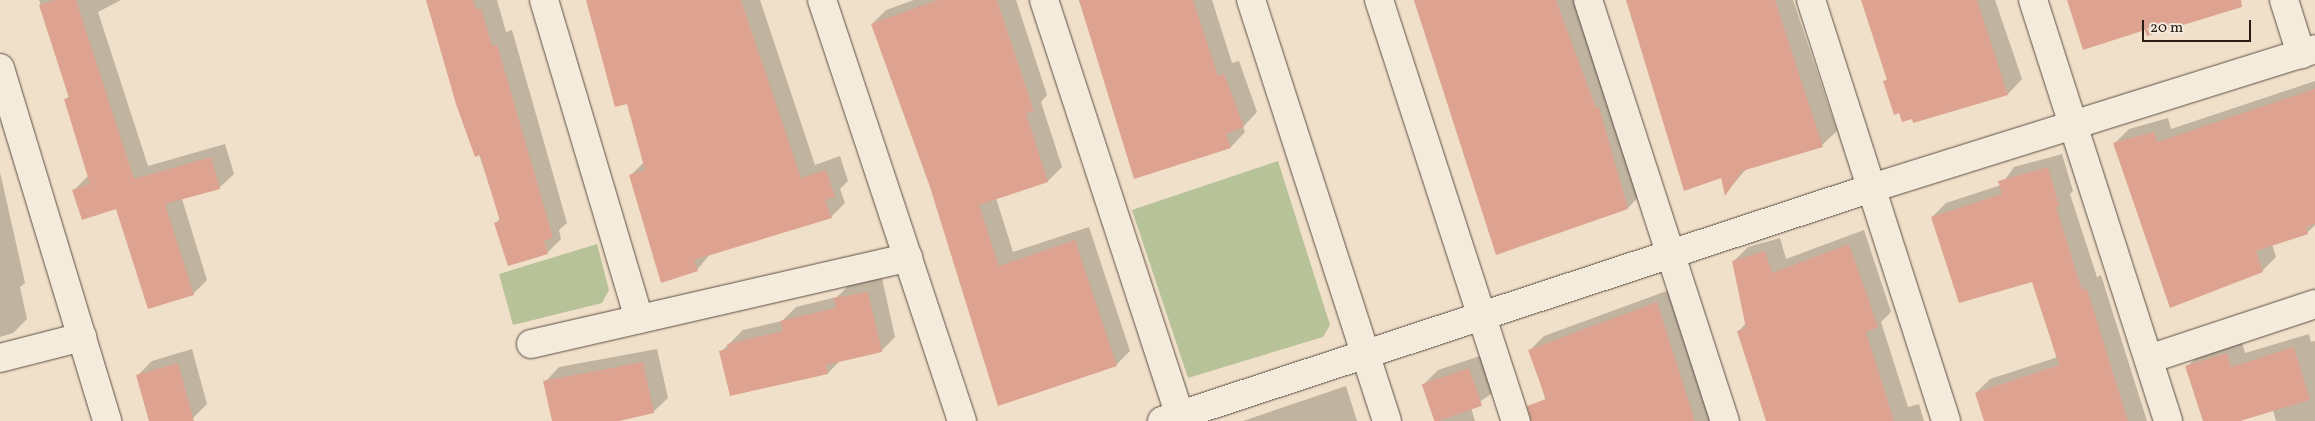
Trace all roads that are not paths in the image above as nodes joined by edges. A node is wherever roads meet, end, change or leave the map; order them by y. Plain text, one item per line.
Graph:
1 (544, 0) edge
2 (822, 0) edge
3 (1044, 0) edge
4 (1251, 0) edge
5 (1379, 0) edge
6 (1588, 0) edge
7 (1811, 0) edge
8 (2033, 0) edge
9 (2284, 0) edge
10 (2308, 51) edge
11 (0, 68) edge
12 (2074, 125) junction
13 (9, 127) edge
14 (1872, 188) junction
15 (1670, 254) junction
16 (908, 258) junction
17 (2315, 304) edge
18 (1482, 317) junction
19 (640, 319) junction
20 (82, 337) junction
21 (531, 344) dead end
22 (1366, 355) junction
23 (0, 358) edge
24 (2149, 358) junction
25 (1175, 419) edge
26 (107, 421) edge
27 (962, 421) edge
28 (1387, 421) edge
29 (1516, 421) edge
30 (1724, 421) edge
31 (1946, 421) edge
32 (2168, 421) edge

1 - 19 street
2 - 16 street
3 - 25 street
4 - 22 street
5 - 18 street
6 - 15 street
7 - 14 street
8 - 12 street
9 - 10 street
10 - 12 street
11 - 13 street
12 - 14 street
12 - 24 street
13 - 20 street
14 - 15 street
14 - 31 street
15 - 18 street
15 - 30 street
16 - 19 street
16 - 27 street
17 - 24 street
18 - 22 street
18 - 29 street
19 - 21 street
20 - 23 street
20 - 26 street
22 - 25 street
22 - 28 street
24 - 32 street

